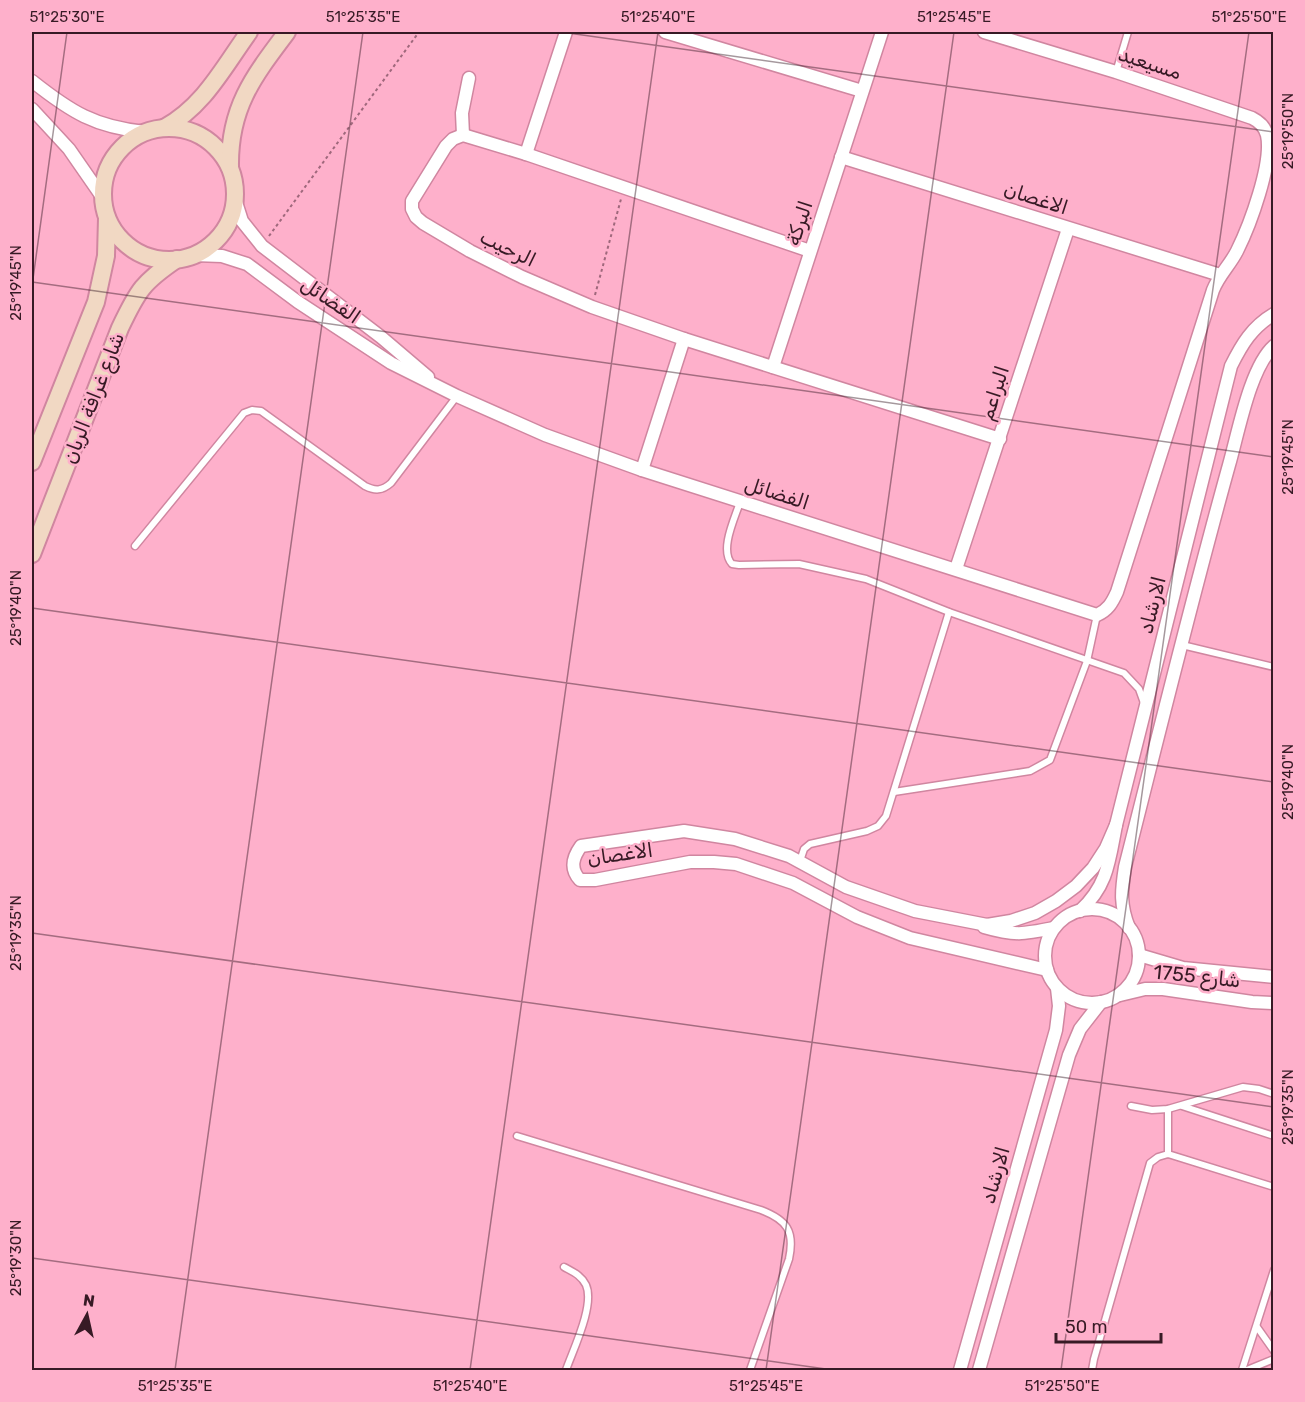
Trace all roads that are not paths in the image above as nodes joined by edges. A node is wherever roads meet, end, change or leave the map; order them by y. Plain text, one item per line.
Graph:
1 (249, 32) edge
2 (287, 32) edge
3 (566, 32) edge
4 (665, 32) edge
5 (882, 32) edge
6 (984, 32) edge
7 (1128, 32) edge
8 (1116, 72) junction
9 (469, 78) dead end
10 (32, 81) edge
11 (862, 91) junction
12 (32, 109) edge
13 (164, 128) junction
14 (145, 132) junction
15 (463, 135) junction
16 (526, 154) junction
17 (841, 157) junction
18 (230, 168) junction
19 (103, 198) junction
20 (235, 199) junction
21 (107, 217) junction
22 (1068, 229) junction
23 (810, 251) junction
24 (194, 255) junction
25 (177, 259) junction
26 (1220, 275) junction
27 (1274, 314) edge
28 (684, 339) junction
29 (1274, 346) edge
30 (773, 367) junction
31 (442, 390) junction
32 (456, 396) junction
33 (1000, 439) junction
34 (32, 462) edge
35 (642, 470) junction
36 (740, 501) junction
37 (135, 546) dead end
38 (32, 554) edge
39 (956, 569) junction
40 (949, 612) junction
41 (1101, 613) junction
42 (1182, 645) junction
43 (1087, 661) junction
44 (1274, 667) edge
45 (1146, 709) junction
46 (894, 792) junction
47 (1116, 825) junction
48 (799, 862) junction
49 (1080, 911) junction
50 (963, 921) junction
51 (1054, 928) junction
52 (1129, 928) junction
53 (1139, 955) junction
54 (1047, 970) junction
55 (1274, 977) edge
56 (1057, 988) junction
57 (1116, 996) junction
58 (1101, 1002) junction
59 (1274, 1003) edge
60 (1274, 1094) edge
61 (1131, 1106) dead end
62 (1181, 1106) junction
63 (1168, 1109) junction
64 (517, 1136) dead end
65 (1274, 1136) edge
66 (1167, 1154) junction
67 (1274, 1187) edge
68 (564, 1267) dead end
69 (1274, 1269) edge
70 (1256, 1327) junction
71 (1274, 1351) edge
72 (1274, 1359) edge
73 (566, 1371) edge
74 (750, 1371) edge
75 (960, 1371) edge
76 (979, 1371) edge
77 (1092, 1371) edge
78 (1242, 1371) edge
79 (1247, 1371) edge

1 - 13 main road
2 - 18 main road
3 - 16 street
4 - 11 street
5 - 11 street, البركة
6 - 8 street, مسيعيد
7 - 8 lane
8 - 26 street, مسيعيد
9 - 15 street
10 - 14 street
11 - 17 street, البركة
12 - 19 street
13 - 14 main road
13 - 18 main road
14 - 19 main road
15 - 16 street
15 - 28 street, الرحيب
16 - 23 street
17 - 22 street, الاغصان
17 - 23 street, البركة
18 - 20 main road
19 - 21 main road
20 - 24 main road
20 - 31 street, الفضائل
21 - 25 main road
21 - 34 main road, شارع غرافة الريان
22 - 26 street, الاغصان
22 - 33 street, البراعم
23 - 30 street, البركة
24 - 25 main road
24 - 31 street, الفضائل
25 - 38 main road, شارع غرافة الريان
26 - 41 street
27 - 45 street, الارشاد
28 - 30 street, الرحيب
28 - 35 street
29 - 42 street, الارشاد
30 - 33 street, الرحيب
31 - 32 street, الفضائل
32 - 35 street, الفضائل
32 - 37 lane
33 - 39 street, البراعم
35 - 36 street, الفضائل
36 - 39 street, الفضائل
36 - 40 lane
39 - 41 street, الفضائل
40 - 43 lane
40 - 46 lane
41 - 43 lane
42 - 44 lane
42 - 52 street, الارشاد
43 - 45 lane
43 - 46 lane
45 - 47 street, الارشاد
46 - 48 lane
47 - 49 street, الارشاد
47 - 50 street, الاغصان
48 - 50 street, الاغصان
48 - 54 street, الاغصان
49 - 51 street
49 - 52 street
50 - 51 street, الاغصان
51 - 54 street
52 - 53 street
53 - 55 street, شارع 1755
53 - 57 street
54 - 56 street
56 - 58 street
56 - 75 street, الارشاد
57 - 58 street
57 - 59 street, شارع 1755
58 - 76 street, الارشاد
60 - 62 lane
61 - 63 lane
62 - 63 lane
62 - 65 lane
63 - 66 lane
64 - 74 lane
66 - 67 lane
66 - 77 lane
68 - 73 lane
69 - 70 lane
70 - 71 lane
70 - 78 lane
72 - 79 lane

